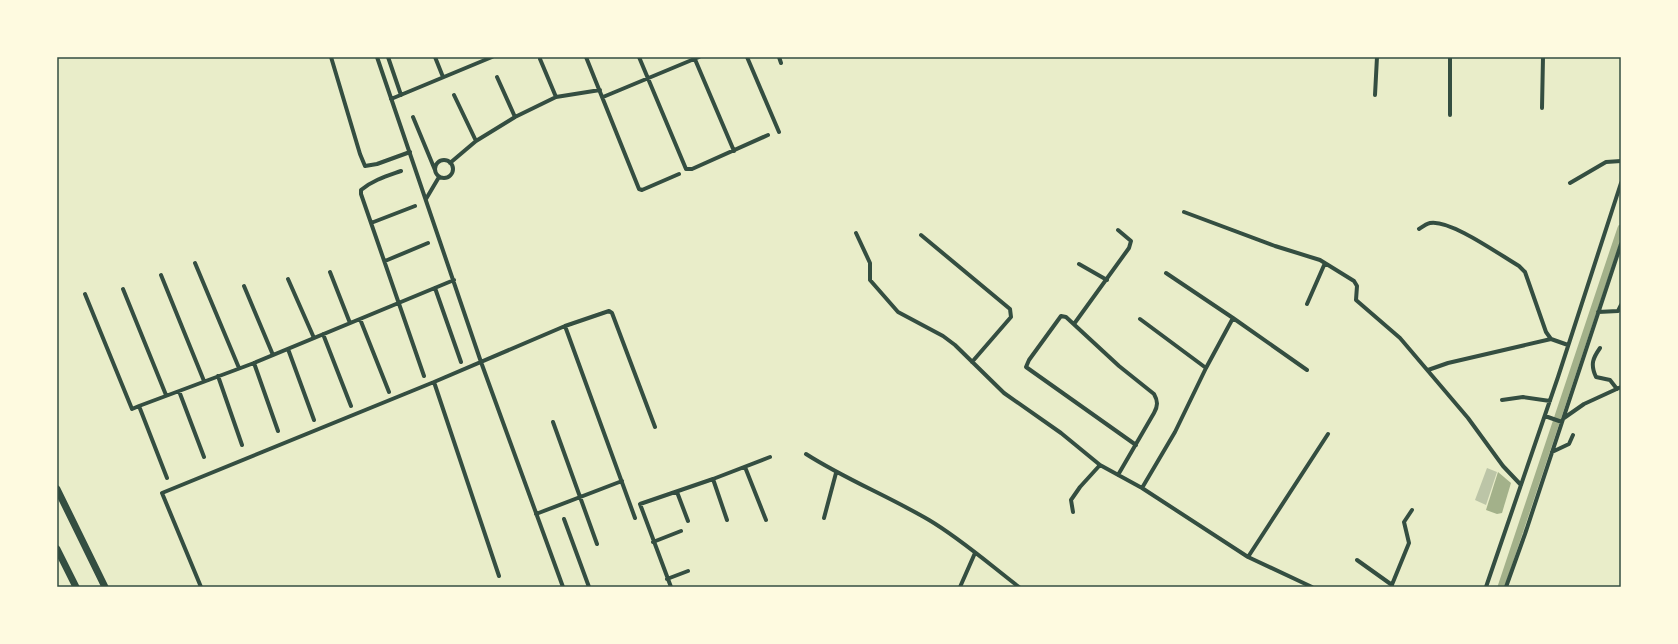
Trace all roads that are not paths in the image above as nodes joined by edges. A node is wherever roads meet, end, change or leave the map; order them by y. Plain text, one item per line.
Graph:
1 (331, 57) edge
2 (377, 57) edge
3 (388, 57) edge
4 (435, 57) edge
5 (492, 57) edge
6 (586, 57) edge
7 (639, 57) edge
8 (747, 57) edge
9 (779, 57) edge
10 (1376, 57) edge
11 (1450, 57) edge
12 (1543, 57) edge
13 (696, 58) edge
14 (482, 59) edge
15 (540, 59) dead end
16 (781, 63) dead end
17 (444, 77) junction
18 (497, 77) dead end
19 (648, 78) junction
20 (600, 90) junction
21 (1375, 94) dead end
22 (401, 95) junction
23 (454, 95) dead end
24 (556, 97) junction
25 (603, 97) junction
26 (391, 99) junction
27 (1542, 108) dead end
28 (1450, 115) dead end
29 (515, 116) junction
30 (413, 117) dead end
31 (779, 132) dead end
32 (768, 135) dead end
33 (476, 141) junction
34 (734, 151) junction
35 (410, 152) junction
36 (1621, 161) edge
37 (450, 163) junction
38 (401, 170) dead end
39 (435, 170) junction
40 (679, 174) dead end
41 (440, 177) junction
42 (1570, 183) dead end
43 (1621, 183) edge
44 (426, 199) junction
45 (414, 206) dead end
46 (1184, 212) dead end
47 (371, 222) junction
48 (1418, 229) dead end
49 (1118, 230) dead end
50 (856, 233) dead end
51 (921, 235) dead end
52 (428, 243) dead end
53 (1621, 244) edge
54 (385, 261) junction
55 (195, 263) dead end
56 (1325, 263) junction
57 (1079, 264) dead end
58 (330, 272) dead end
59 (1166, 273) dead end
60 (161, 275) dead end
61 (288, 279) dead end
62 (454, 280) junction
63 (1107, 280) junction
64 (244, 286) dead end
65 (435, 288) junction
66 (123, 289) dead end
67 (85, 294) dead end
68 (399, 303) junction
69 (1307, 304) dead end
70 (1621, 305) edge
71 (1598, 312) junction
72 (1233, 318) junction
73 (360, 319) junction
74 (1140, 319) dead end
75 (350, 323) junction
76 (1074, 324) junction
77 (565, 326) junction
78 (323, 334) junction
79 (314, 338) junction
80 (1551, 339) junction
81 (1568, 345) junction
82 (1600, 348) dead end
83 (288, 349) junction
84 (273, 355) junction
85 (461, 362) dead end
86 (481, 362) junction
87 (972, 362) junction
88 (254, 363) junction
89 (238, 368) junction
90 (1206, 368) junction
91 (1307, 370) dead end
92 (1428, 370) junction
93 (218, 376) junction
94 (424, 376) dead end
95 (204, 381) junction
96 (434, 382) junction
97 (1619, 388) edge
98 (179, 390) junction
99 (389, 392) dead end
100 (166, 395) junction
101 (1502, 400) dead end
102 (1550, 401) junction
103 (139, 406) junction
104 (351, 406) dead end
105 (1547, 417) junction
106 (314, 420) dead end
107 (1561, 420) junction
108 (553, 422) dead end
109 (655, 427) dead end
110 (278, 431) dead end
111 (1328, 434) dead end
112 (1572, 435) dead end
113 (242, 445) dead end
114 (1136, 445) junction
115 (1552, 452) junction
116 (806, 454) dead end
117 (204, 457) dead end
118 (770, 457) dead end
119 (1100, 465) junction
120 (745, 466) junction
121 (836, 473) junction
122 (1118, 475) junction
123 (167, 478) dead end
124 (713, 479) junction
125 (622, 481) junction
126 (1521, 485) junction
127 (57, 488) edge
128 (1142, 488) junction
129 (677, 492) junction
130 (579, 497) junction
131 (1412, 510) dead end
132 (1073, 512) dead end
133 (536, 514) junction
134 (564, 518) dead end
135 (635, 518) dead end
136 (824, 518) dead end
137 (727, 520) dead end
138 (766, 520) dead end
139 (688, 521) dead end
140 (681, 531) dead end
141 (653, 542) junction
142 (597, 544) dead end
143 (57, 549) edge
144 (975, 553) junction
145 (1248, 557) junction
146 (1357, 560) dead end
147 (688, 571) dead end
148 (499, 576) dead end
149 (667, 579) junction
150 (1391, 586) edge
151 (76, 587) edge
152 (105, 587) edge
153 (201, 587) edge
154 (563, 587) edge
155 (590, 587) edge
156 (670, 587) edge
157 (960, 587) edge
158 (1019, 587) edge
159 (1312, 587) edge
160 (1486, 587) edge
161 (1506, 587) edge

1 - 35 street
2 - 26 street
3 - 22 street
4 - 17 street
5 - 14 street
6 - 20 street
7 - 19 street
8 - 31 street
9 - 16 street
10 - 21 street
11 - 28 street
12 - 27 street
13 - 19 street
13 - 34 street
14 - 17 street
15 - 24 street
17 - 22 street
18 - 29 street
19 - 25 street
19 - 34 street
20 - 24 street
20 - 25 street
22 - 26 street
23 - 33 street
24 - 29 street
25 - 40 street
26 - 35 street
29 - 33 street
30 - 39 street
32 - 34 street
33 - 37 street
35 - 44 street
36 - 42 street
37 - 39 street
37 - 41 street
38 - 47 street
39 - 41 street
41 - 44 street
43 - 81 street
44 - 62 street
45 - 47 street
46 - 56 street
47 - 54 street
48 - 80 street
49 - 63 street
50 - 87 street
51 - 87 street
52 - 54 street
53 - 71 street
54 - 68 street
55 - 89 street
56 - 69 street
56 - 92 street
57 - 63 street
58 - 75 street
59 - 72 street
60 - 95 street
61 - 79 street
62 - 65 street
62 - 86 street
63 - 76 street
64 - 84 street
65 - 68 street
65 - 85 street
66 - 100 street
67 - 103 street
68 - 73 street
68 - 94 street
70 - 71 street
71 - 107 street
72 - 90 street
72 - 91 street
73 - 75 street
73 - 99 street
74 - 90 street
75 - 78 street
76 - 114 street
76 - 114 street
77 - 86 street
77 - 109 street
77 - 125 street
78 - 79 street
78 - 104 street
79 - 83 street
80 - 81 street
80 - 92 street
81 - 102 street
82 - 97 street
83 - 84 street
83 - 106 street
84 - 88 street
86 - 96 street
86 - 133 street
87 - 119 street
88 - 89 street
88 - 110 street
89 - 93 street
90 - 128 street
92 - 126 street
93 - 95 street
93 - 113 street
95 - 98 street
96 - 148 street
96 - 153 street
97 - 107 street
98 - 100 street
98 - 117 street
100 - 103 street
101 - 102 street
102 - 105 street
103 - 123 street
105 - 107 street
105 - 126 street
107 - 115 street
108 - 130 street
111 - 145 street
112 - 115 street
114 - 122 street
115 - 161 street
116 - 121 street
118 - 120 street
119 - 122 street
119 - 132 street
120 - 124 street
120 - 138 street
121 - 136 street
121 - 144 street
122 - 128 street
124 - 129 street
124 - 137 street
125 - 130 street
125 - 135 street
126 - 160 street
127 - 152 highway
128 - 145 street
129 - 139 street
129 - 141 street
130 - 133 street
130 - 142 street
131 - 150 street
133 - 154 street
134 - 155 street
140 - 141 street
141 - 149 street
143 - 151 highway
144 - 157 street
144 - 158 street
145 - 159 street
146 - 150 street
147 - 149 street
149 - 156 street

